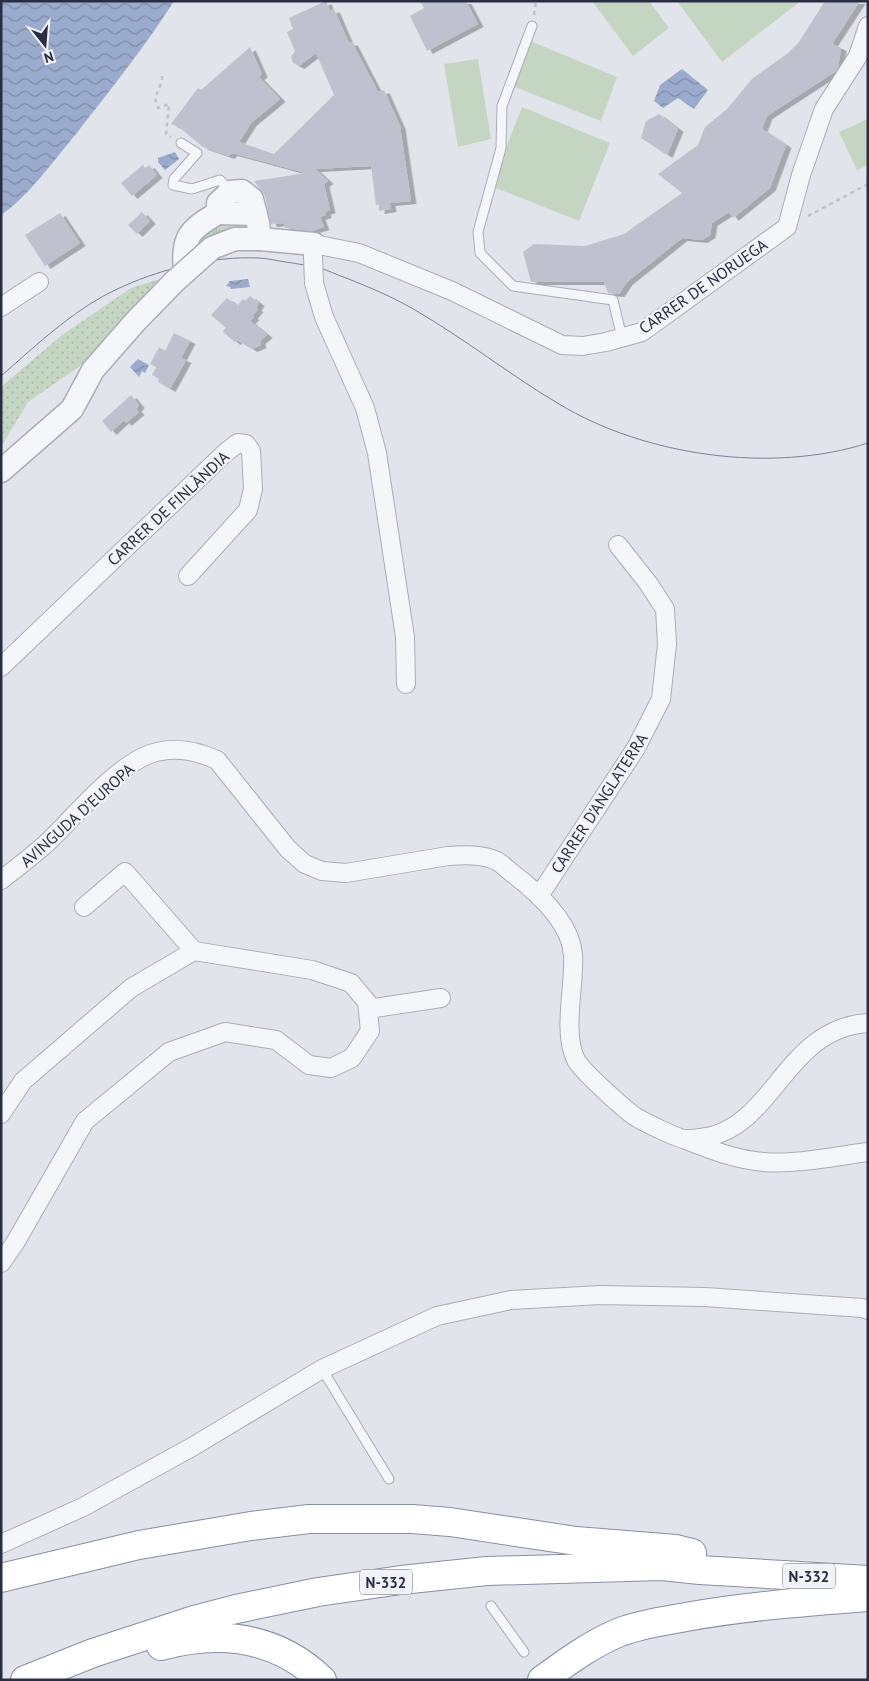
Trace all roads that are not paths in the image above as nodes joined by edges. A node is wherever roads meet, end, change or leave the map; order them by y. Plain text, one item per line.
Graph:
1 (532, 26) dead end
2 (868, 26) edge
3 (181, 143) road end
4 (230, 192) junction
5 (218, 213) junction
6 (256, 214) junction
7 (260, 239) junction
8 (314, 250) junction
9 (180, 277) junction
10 (39, 282) dead end
11 (1, 307) edge
12 (622, 338) junction
13 (1, 471) edge
14 (618, 545) dead end
15 (188, 576) dead end
16 (1, 667) edge
17 (406, 684) dead end
18 (1, 880) edge
19 (539, 896) junction
20 (84, 907) dead end
21 (194, 952) junction
22 (441, 998) dead end
23 (368, 1009) junction
24 (868, 1023) edge
25 (1, 1114) edge
26 (683, 1139) junction
27 (868, 1152) edge
28 (1, 1263) edge
29 (868, 1310) edge
30 (322, 1369) junction
31 (390, 1479) dead end
32 (1, 1544) edge
33 (751, 1572) junction
34 (1, 1578) edge
35 (868, 1580) edge
36 (868, 1597) edge
37 (491, 1606) dead end
38 (524, 1652) dead end
39 (29, 1678) edge
40 (322, 1680) edge
41 (542, 1680) edge

1 - 12 lane
2 - 12 street, CARRER DE NORUEGA
3 - 4 lane
4 - 5 street
4 - 6 street
5 - 6 street
5 - 9 street
6 - 7 street
7 - 8 street, CARRER DE NORUEGA
7 - 9 street, CARRER DE NORUEGA, bridge
8 - 12 street, CARRER DE NORUEGA
8 - 17 street, bridge
9 - 13 street
10 - 11 street
14 - 19 street, CARRER D'ANGLATERRA
15 - 16 street, CARRER DE FINLÀNDIA
18 - 19 street, AVINGUDA D'EUROPA
19 - 26 street, AVINGUDA D'EUROPA
20 - 21 street
21 - 23 street
21 - 25 street
22 - 23 street
23 - 28 street
24 - 26 street
26 - 27 street, AVINGUDA D'EUROPA
29 - 30 street
30 - 31 lane
30 - 32 street
33 - 34 highway
33 - 35 highway, N-332
33 - 39 highway, N-332
36 - 41 highway
37 - 38 lane
39 - 40 highway, N-332

